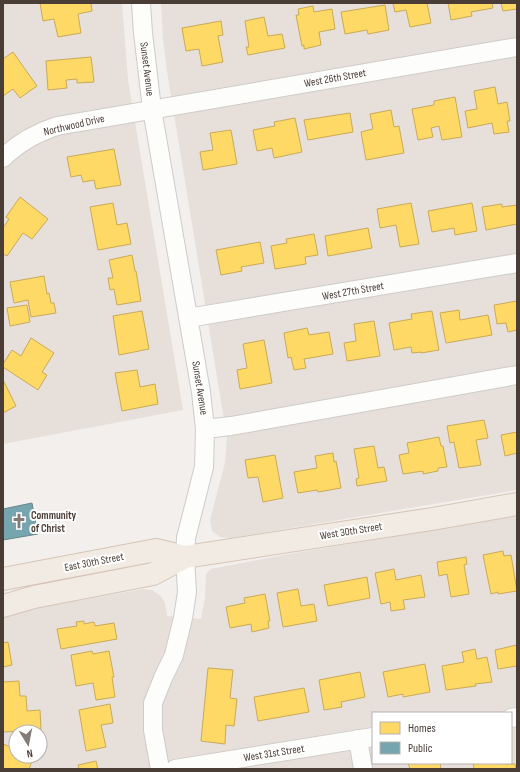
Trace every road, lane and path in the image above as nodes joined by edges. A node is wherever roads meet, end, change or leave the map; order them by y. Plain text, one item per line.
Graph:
1 (141, 3) edge
2 (517, 47) edge
3 (152, 109) junction
4 (3, 158) edge
5 (517, 263) edge
6 (188, 318) junction
7 (517, 375) edge
8 (205, 429) junction
9 (517, 504) edge
10 (185, 557) junction
11 (3, 579) edge
12 (3, 606) edge
13 (366, 738) edge
14 (160, 769) edge
15 (175, 769) edge
16 (363, 769) edge

1 - 3 street, Sunset Avenue
2 - 3 street, West 26th Street
3 - 4 street, Northwood Drive
3 - 6 street, Sunset Avenue
5 - 6 street, West 27th Street
6 - 8 street, Sunset Avenue
7 - 8 street
8 - 10 street, Sunset Avenue
9 - 10 main road, West 30th Street
10 - 11 main road, East 30th Street
10 - 12 main road
10 - 14 street, Sunset Avenue
13 - 15 street, West 31st Street
13 - 16 street

